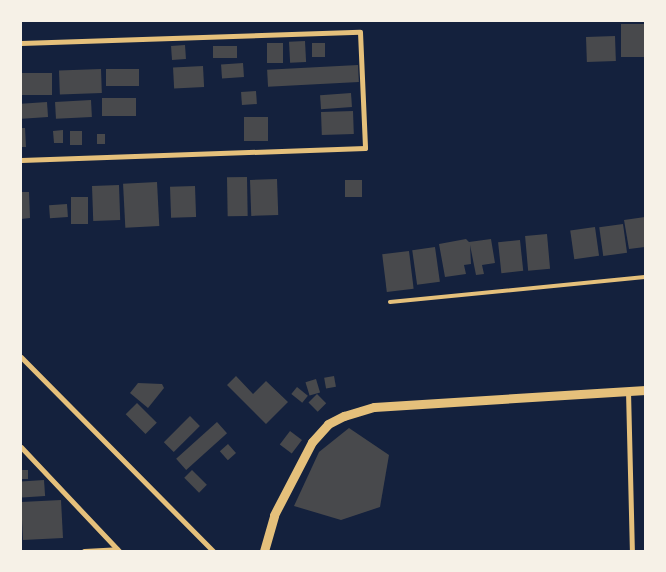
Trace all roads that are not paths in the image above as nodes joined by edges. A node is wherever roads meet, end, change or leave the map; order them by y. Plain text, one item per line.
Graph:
1 (21, 43) edge
2 (21, 160) edge
3 (645, 277) edge
4 (390, 302) dead end
5 (21, 357) edge
6 (645, 390) edge
7 (628, 391) junction
8 (21, 447) edge
9 (118, 550) edge
10 (84, 551) edge
11 (213, 551) edge
12 (264, 551) edge
13 (632, 551) edge

1 - 2 street
3 - 4 lane
5 - 11 street
6 - 7 street
7 - 12 street
7 - 13 street
8 - 9 street
9 - 10 street

